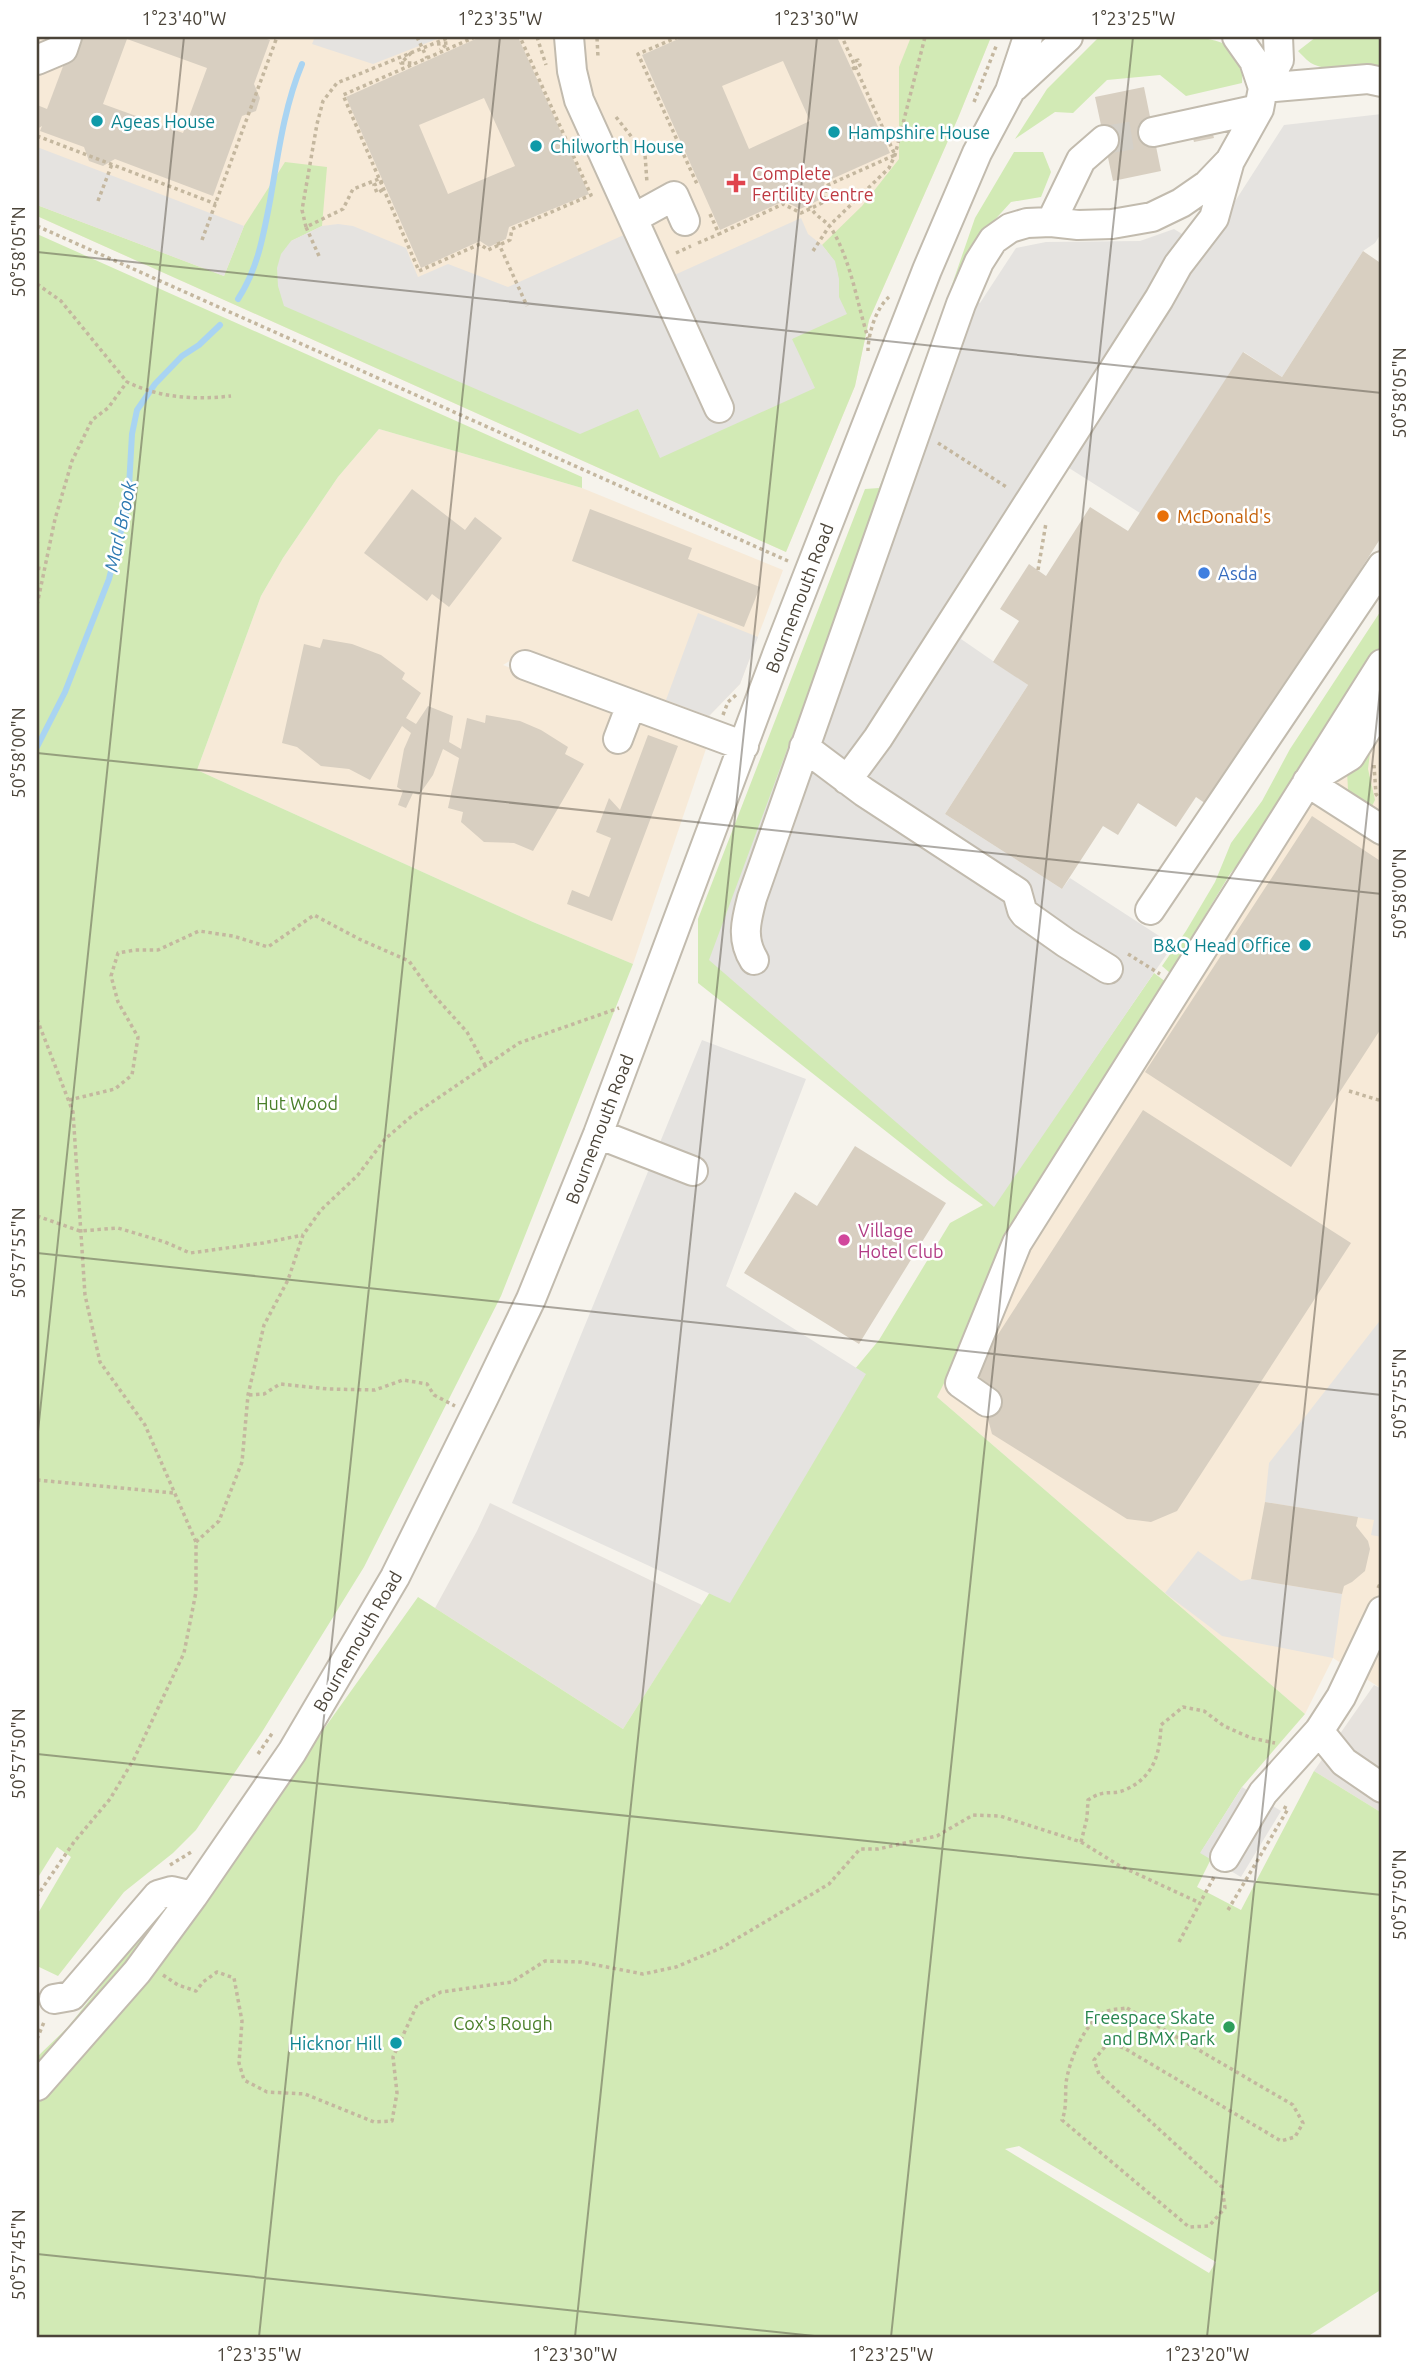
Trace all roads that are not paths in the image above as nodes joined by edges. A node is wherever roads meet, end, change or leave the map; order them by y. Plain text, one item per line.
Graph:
1 (67, 37) edge
2 (569, 37) edge
3 (1028, 37) edge
4 (1068, 37) edge
5 (1237, 37) edge
6 (1278, 37) edge
7 (37, 61) edge
8 (1382, 82) edge
9 (1010, 91) junction
10 (1261, 98) junction
11 (1153, 132) tunnel mouth
12 (1104, 140) tunnel mouth
13 (1230, 161) junction
14 (697, 215) road end
15 (634, 218) junction
16 (1051, 222) junction
17 (719, 408) dead end
18 (1382, 566) edge
19 (1382, 664) edge
20 (525, 665) dead end
21 (631, 705) junction
22 (1382, 705) edge
23 (618, 739) dead end
24 (744, 746) junction
25 (804, 747) junction
26 (847, 780) junction
27 (1307, 782) junction
28 (1382, 830) edge
29 (1150, 910) dead end
30 (1115, 959) road end
31 (754, 960) dead end
32 (598, 1134) junction
33 (693, 1171) dead end
34 (987, 1402) dead end
35 (1382, 1611) edge
36 (1372, 1655) edge
37 (1319, 1731) junction
38 (1382, 1787) edge
39 (1224, 1857) road end
40 (193, 1896) junction
41 (54, 1998) road end
42 (37, 2086) edge

1 - 7 street
2 - 15 street
3 - 9 street, Bournemouth Road
4 - 9 street, Bournemouth Road
5 - 10 street
6 - 10 street
8 - 10 street
9 - 24 street, Bournemouth Road
10 - 11 street
10 - 13 street
12 - 16 street
13 - 16 street
13 - 26 street
14 - 15 street
15 - 17 street
16 - 25 street
18 - 29 street
19 - 27 street
20 - 21 street
21 - 23 street
21 - 24 street
22 - 27 street
24 - 32 street, Bournemouth Road
25 - 26 street
25 - 31 street
26 - 30 street
27 - 28 street
27 - 34 street
32 - 33 street
32 - 40 street, Bournemouth Road
35 - 36 street
36 - 37 street
37 - 38 street
37 - 39 street
40 - 41 street
40 - 42 street, Bournemouth Road

